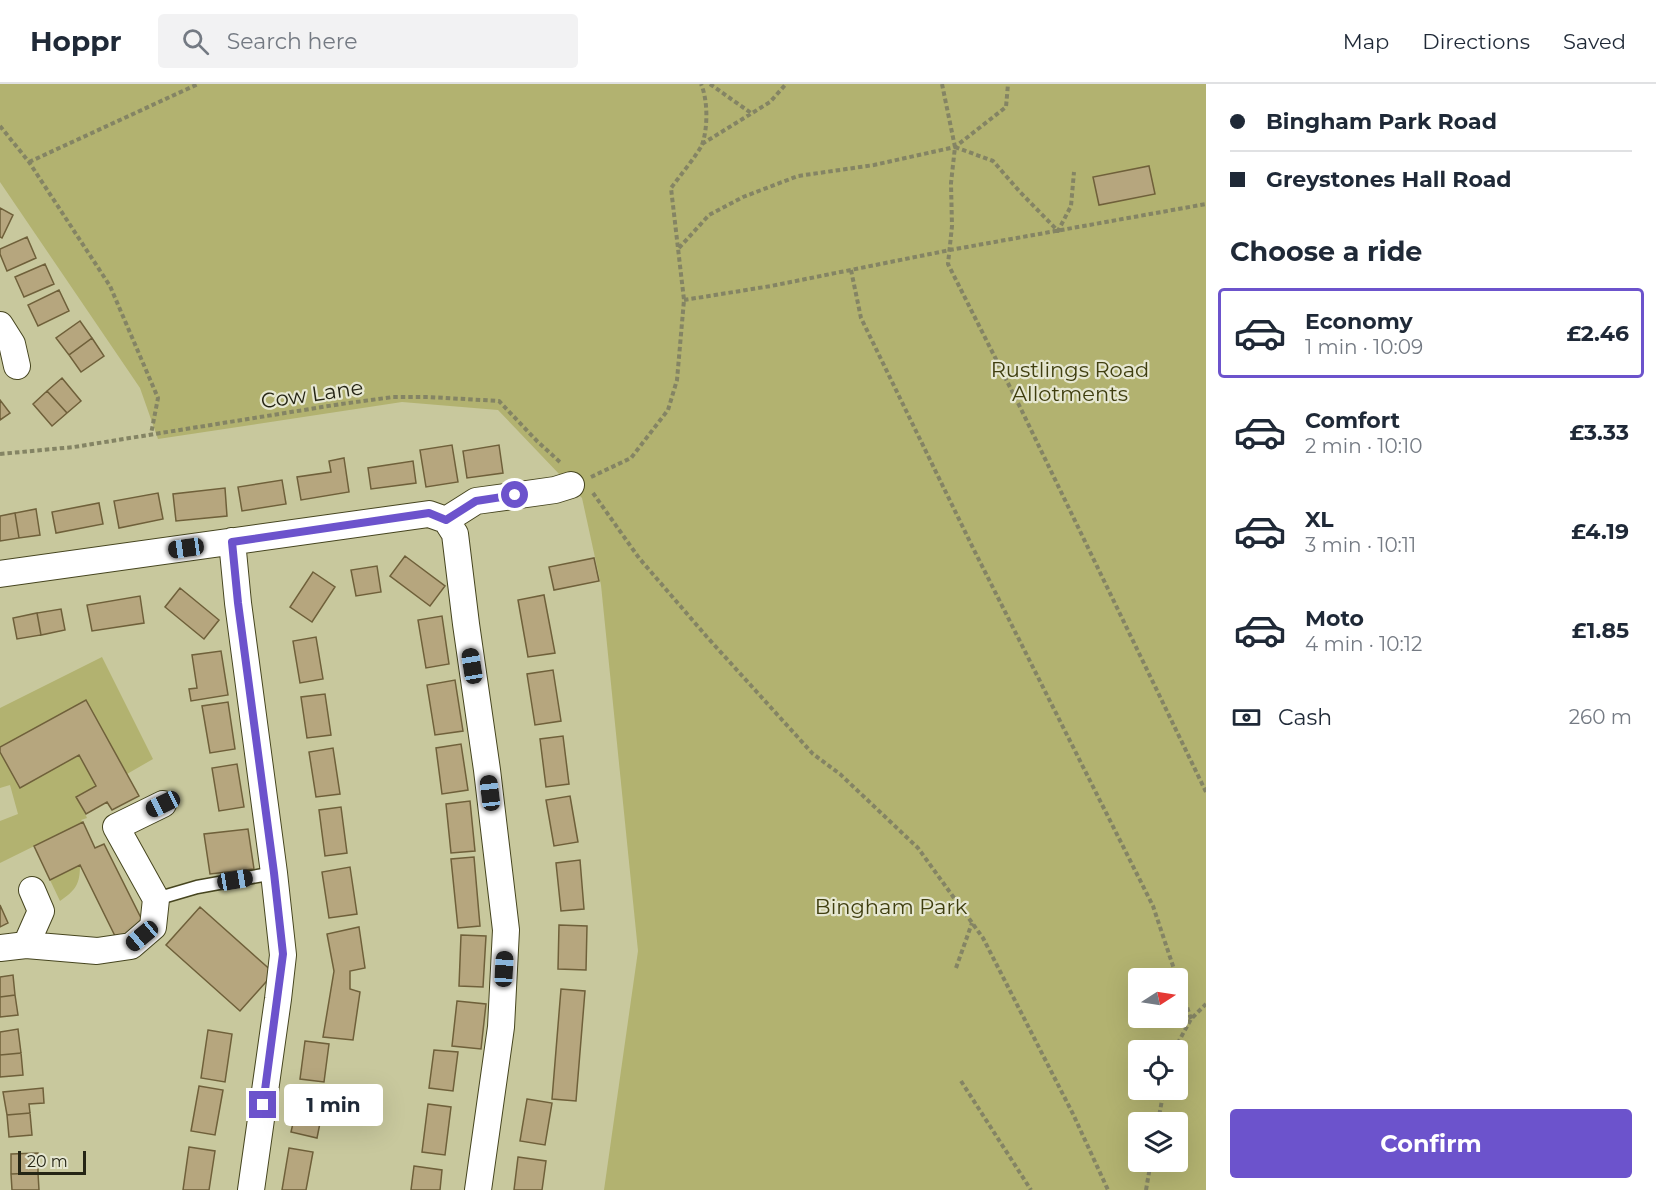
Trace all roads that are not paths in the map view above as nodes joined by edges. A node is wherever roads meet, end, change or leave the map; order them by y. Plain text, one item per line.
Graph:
1 (0, 325) edge
2 (17, 366) dead end
3 (574, 478) road end
4 (446, 520) junction
5 (232, 542) junction
6 (0, 574) edge
7 (163, 804) dead end
8 (274, 873) junction
9 (32, 890) dead end
10 (156, 898) junction
11 (26, 945) junction
12 (0, 948) edge
13 (251, 1190) edge
14 (478, 1190) edge

1 - 2 street
3 - 4 street
4 - 5 street
4 - 14 street
5 - 6 street
5 - 8 street
7 - 10 street
8 - 10 lane
8 - 13 street
9 - 11 street
10 - 11 street
11 - 12 street

